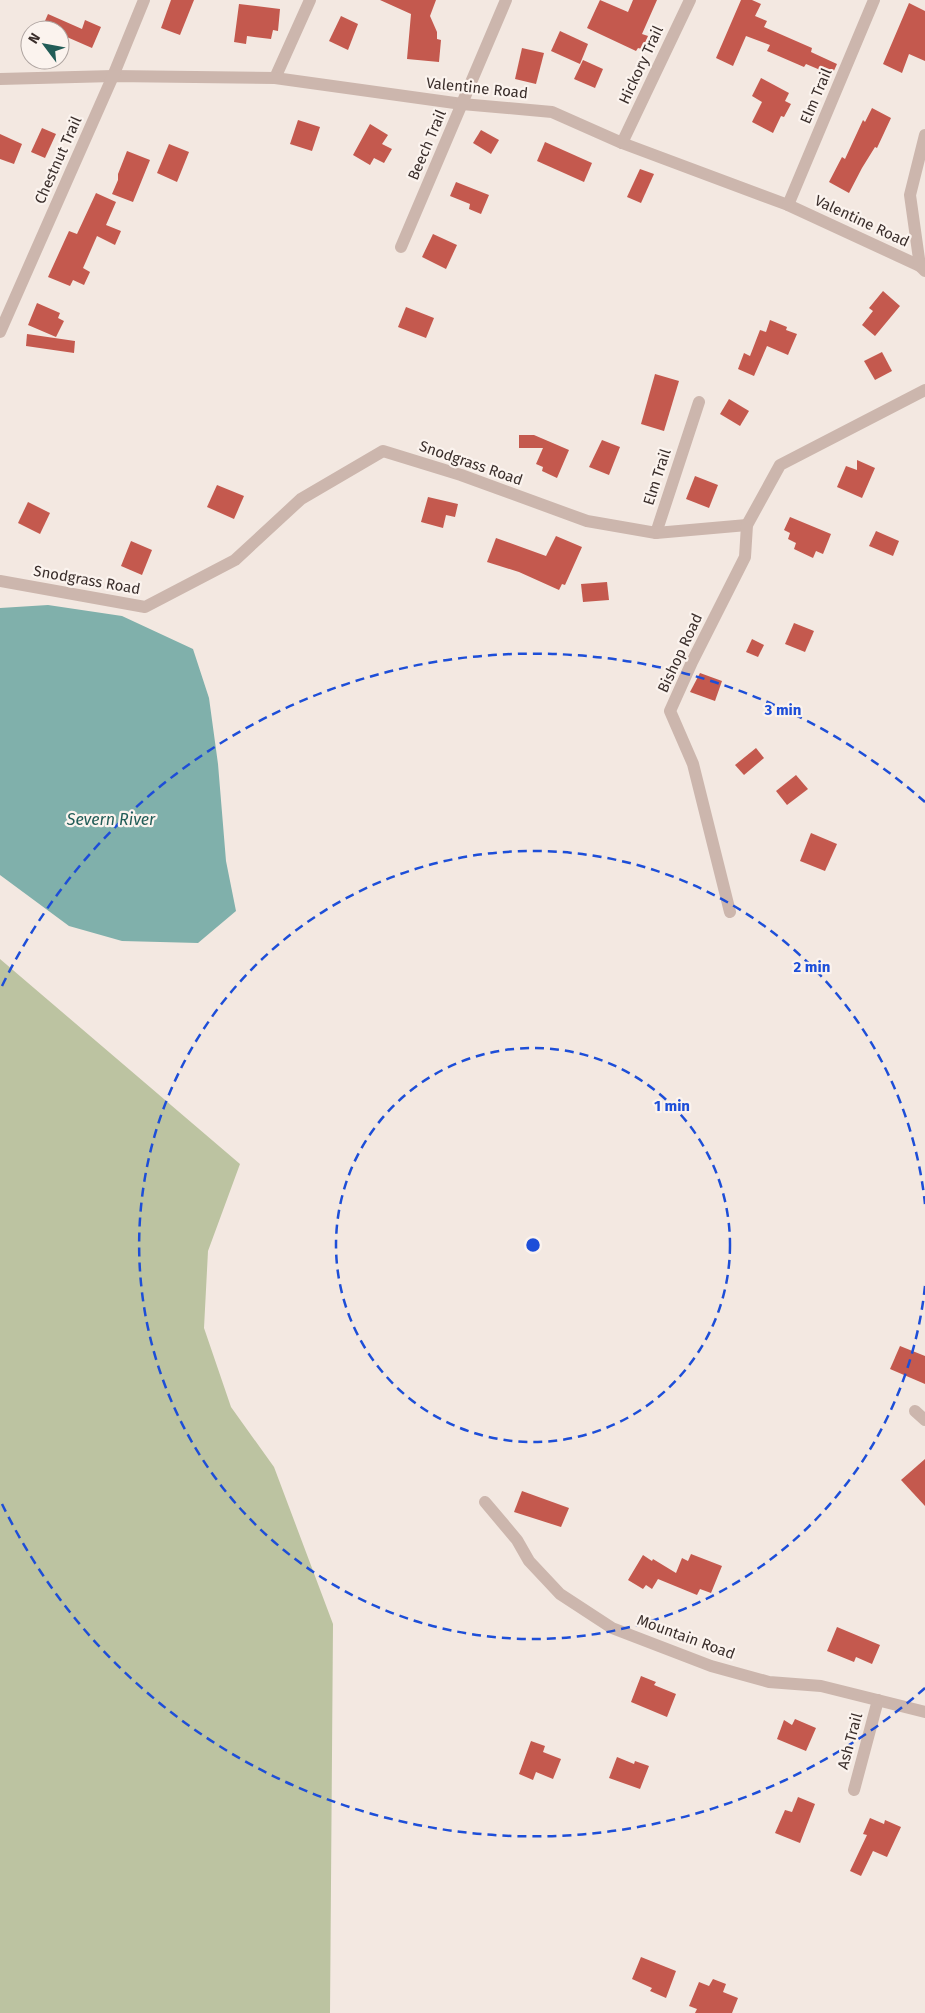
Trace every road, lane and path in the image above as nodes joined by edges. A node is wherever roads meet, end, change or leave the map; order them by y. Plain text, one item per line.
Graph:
1 (144, 0) edge
2 (310, 0) edge
3 (506, 0) edge
4 (690, 0) edge
5 (874, 0) edge
6 (113, 76) junction
7 (275, 78) junction
8 (0, 79) edge
9 (462, 104) junction
10 (925, 135) edge
11 (622, 144) junction
12 (788, 205) junction
13 (401, 247) dead end
14 (923, 268) edge
15 (0, 332) edge
16 (925, 390) edge
17 (699, 402) dead end
18 (747, 525) junction
19 (656, 533) junction
20 (0, 581) edge
21 (730, 912) dead end
22 (915, 1411) dead end
23 (925, 1420) edge
24 (485, 1502) dead end
25 (878, 1700) junction
26 (925, 1712) edge
27 (854, 1790) dead end

1 - 6 street, Chestnut Trail
2 - 7 street
3 - 9 street, Beech Trail
4 - 11 street, Hickory Trail
5 - 12 street, Elm Trail
6 - 7 street, Valentine Road
6 - 8 street, Valentine Road
6 - 15 street, Chestnut Trail
7 - 9 street, Valentine Road
9 - 11 street, Valentine Road
9 - 13 street, Beech Trail
10 - 14 street
11 - 12 street, Valentine Road
12 - 14 street, Valentine Road
16 - 18 street
17 - 19 street, Elm Trail
18 - 19 street, Snodgrass Road
18 - 21 street, Bishop Road
19 - 20 street, Snodgrass Road
22 - 23 street
24 - 25 street, Mountain Road
25 - 26 street, Mountain Road
25 - 27 street, Ash Trail

